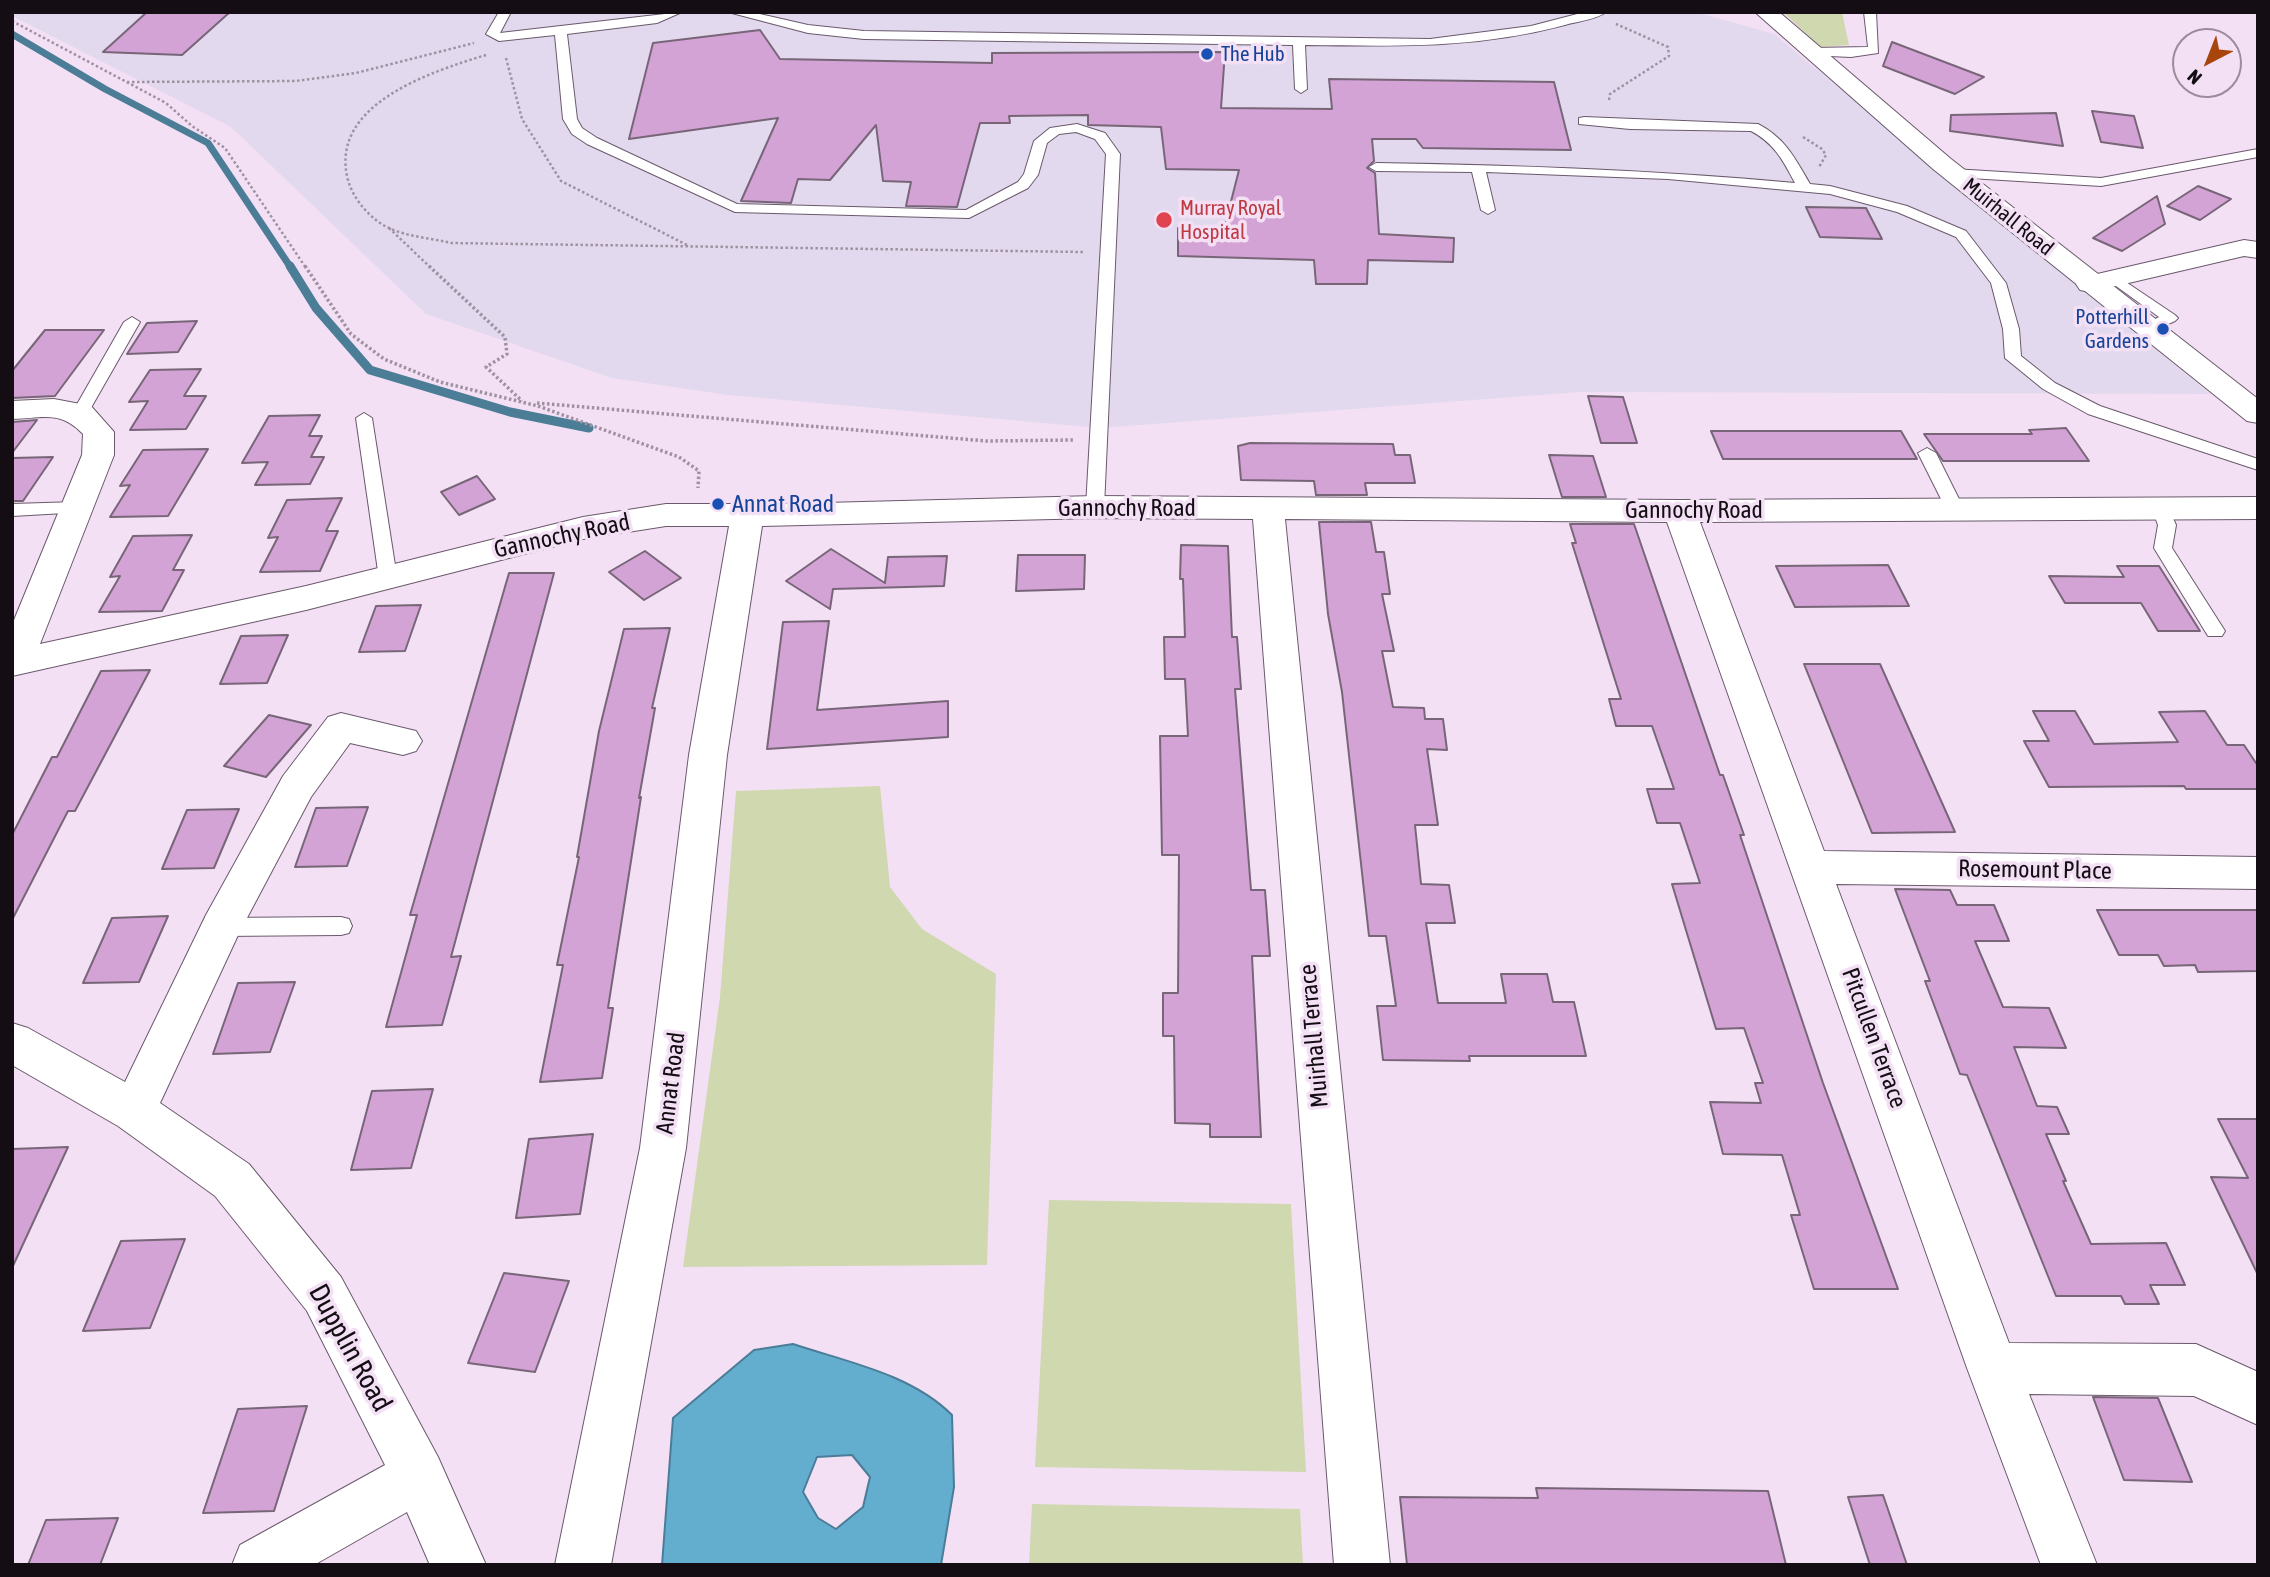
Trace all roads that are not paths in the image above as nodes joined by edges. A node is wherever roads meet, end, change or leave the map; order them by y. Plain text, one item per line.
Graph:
1 (505, 12) edge
2 (676, 12) edge
3 (734, 12) edge
4 (1547, 12) edge
5 (1600, 12) edge
6 (1766, 12) edge
7 (1870, 12) edge
8 (1562, 21) junction
9 (561, 37) junction
10 (1299, 42) junction
11 (1812, 52) junction
12 (1301, 89) dead end
13 (1584, 121) dead end
14 (2258, 153) edge
15 (1376, 167) dead end
16 (1478, 168) junction
17 (1953, 173) junction
18 (1805, 188) junction
19 (1488, 210) dead end
20 (2258, 250) edge
21 (2102, 281) junction
22 (132, 322) dead end
23 (12, 410) edge
24 (80, 413) junction
25 (2258, 414) edge
26 (364, 418) dead end
27 (1927, 453) dead end
28 (2258, 465) edge
29 (1096, 507) junction
30 (77, 508) junction
31 (1268, 508) junction
32 (2258, 508) edge
33 (1955, 509) junction
34 (2161, 509) junction
35 (12, 510) edge
36 (1680, 510) junction
37 (747, 515) junction
38 (387, 578) junction
39 (2215, 631) dead end
40 (14, 662) edge
41 (403, 741) dead end
42 (1811, 867) junction
43 (2258, 873) edge
44 (341, 926) dead end
45 (220, 927) junction
46 (12, 1042) edge
47 (134, 1111) junction
48 (1993, 1368) junction
49 (2258, 1399) edge
50 (419, 1476) junction
51 (260, 1565) edge
52 (458, 1565) edge
53 (583, 1565) edge
54 (1362, 1565) edge
55 (2068, 1565) edge

1 - 9 lane
2 - 9 lane
3 - 10 lane
4 - 8 lane
5 - 8 lane
6 - 11 street, Muirhall Road
7 - 11 lane
8 - 10 lane
9 - 29 lane
10 - 12 lane
11 - 17 street, Muirhall Road
13 - 18 lane
14 - 17 lane
15 - 16 lane
16 - 18 lane
16 - 19 lane
17 - 21 street, Muirhall Road
18 - 28 lane
20 - 21 street
21 - 25 street, Muirhall Road
22 - 24 lane
23 - 24 street
24 - 30 street
26 - 38 lane
27 - 33 lane
29 - 31 street, Gannochy Road
29 - 37 street, Gannochy Road
30 - 35 lane
30 - 40 street
31 - 36 street, Gannochy Road
31 - 54 street, Muirhall Terrace
32 - 34 street, Gannochy Road
33 - 34 street, Gannochy Road
33 - 36 street, Gannochy Road
34 - 39 lane
36 - 42 street, Pitcullen Terrace
37 - 38 street, Gannochy Road
37 - 53 street, Annat Road
38 - 40 street, Gannochy Road
41 - 45 street
42 - 43 street, Rosemount Place
42 - 48 street, Pitcullen Terrace
44 - 45 lane
45 - 47 street
46 - 47 street, Dupplin Road
47 - 50 street, Dupplin Road
48 - 49 street
48 - 55 street, Pitcullen Terrace
50 - 51 street
50 - 52 street, Dupplin Road

